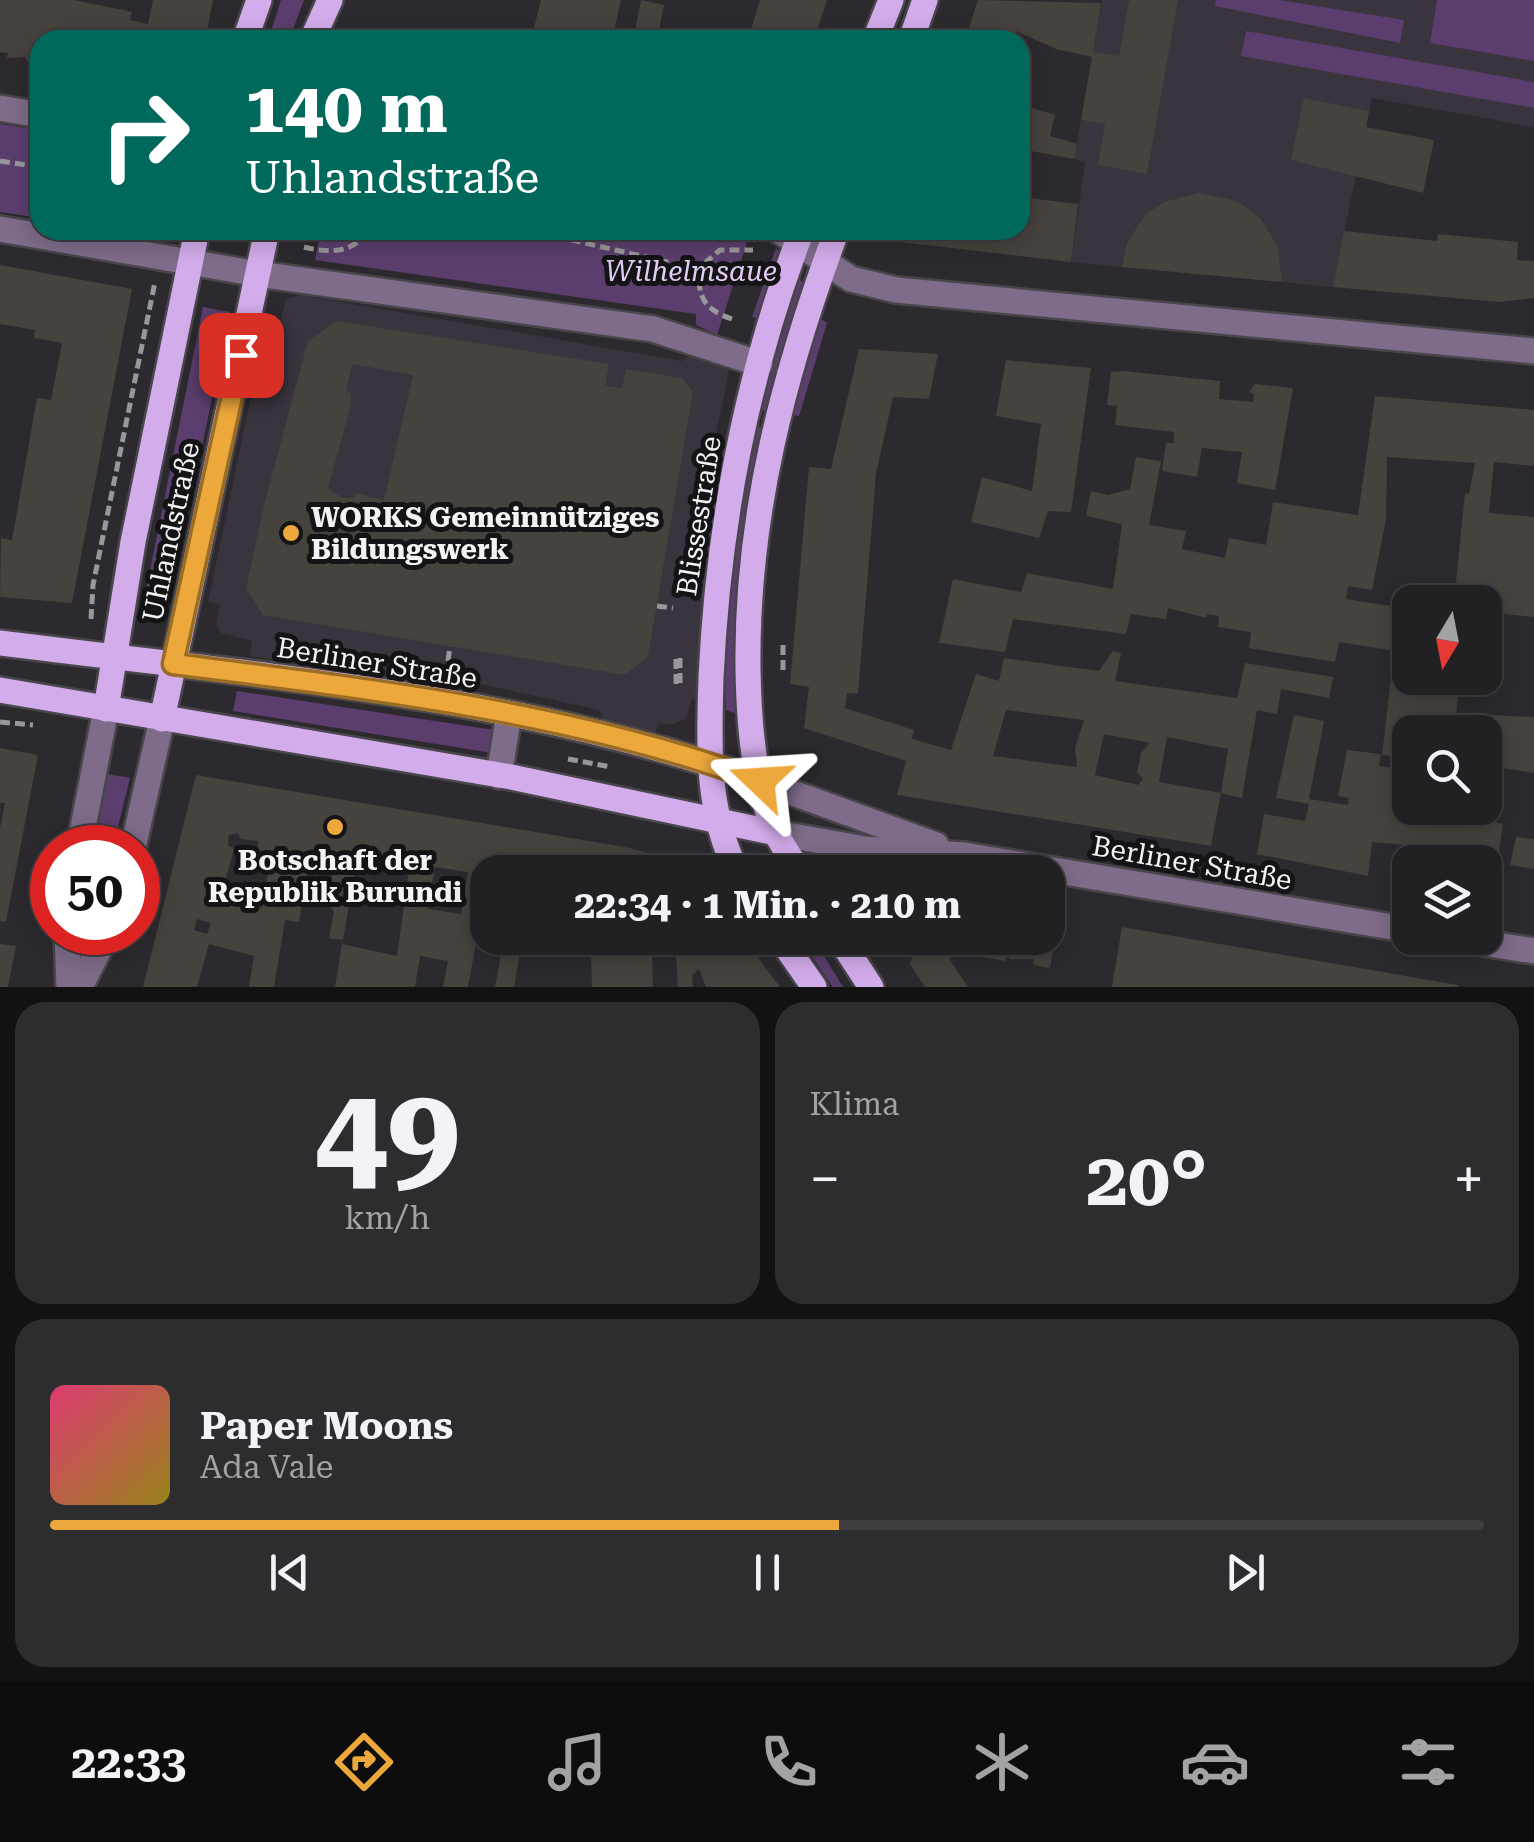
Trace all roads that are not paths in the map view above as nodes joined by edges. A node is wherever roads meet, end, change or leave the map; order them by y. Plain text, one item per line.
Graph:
1 (260, 0) edge
2 (330, 0) edge
3 (891, 0) edge
4 (926, 0) edge
5 (249, 30) edge
6 (316, 30) edge
7 (879, 30) edge
8 (914, 30) edge
9 (0, 108) edge
10 (30, 113) edge
11 (0, 229) edge
12 (30, 234) edge
13 (63, 240) edge
14 (195, 240) edge
15 (265, 240) edge
16 (791, 240) edge
17 (799, 240) edge
18 (833, 240) edge
19 (190, 262) junction
20 (824, 263) junction
21 (258, 274) junction
22 (1534, 352) edge
23 (760, 364) junction
24 (0, 644) edge
25 (114, 657) junction
26 (173, 664) junction
27 (0, 690) edge
28 (106, 709) junction
29 (509, 714) junction
30 (162, 718) junction
31 (709, 762) junction
32 (499, 776) junction
33 (760, 781) junction
34 (715, 820) junction
35 (83, 825) edge
36 (138, 825) edge
37 (776, 833) junction
38 (730, 855) edge
39 (790, 855) edge
40 (964, 855) joint
41 (1065, 872) edge
42 (1392, 927) edge
43 (1502, 946) edge
44 (1534, 951) edge
45 (68, 955) edge
46 (96, 955) edge
47 (792, 955) edge
48 (850, 955) edge
49 (69, 987) edge
50 (80, 987) edge
51 (814, 987) edge
52 (871, 987) edge

1 - 5 main road
2 - 6 main road
3 - 7 main road
4 - 8 main road
9 - 10 street
11 - 12 street
13 - 19 street
14 - 19 main road, Uhlandstraße
15 - 21 main road, Uhlandstraße
16 - 23 main road, Blissestraße
17 - 20 street
18 - 20 main road, Blissestraße
19 - 21 street
19 - 25 main road, Uhlandstraße
20 - 22 street
20 - 33 main road, Blissestraße
21 - 23 street
21 - 26 main road, Uhlandstraße
23 - 31 main road, Blissestraße
24 - 25 main road, Berliner Straße
25 - 26 main road, Berliner Straße
25 - 28 main road, Uhlandstraße
26 - 29 main road, Berliner Straße
26 - 30 main road, Uhlandstraße
27 - 28 main road, Berliner Straße
28 - 30 main road, Berliner Straße
28 - 35 street, Uhlandstraße
29 - 31 main road, Berliner Straße
29 - 32 street
30 - 32 main road, Berliner Straße
30 - 36 street, Uhlandstraße
31 - 33 main road, Berliner Straße
31 - 34 main road, Blissestraße
32 - 34 main road, Berliner Straße
33 - 37 main road, Blissestraße
33 - 40 street, Berliner Straße
34 - 37 main road, Berliner Straße
34 - 38 main road, Blissestraße
37 - 39 main road, Blissestraße
37 - 40 street, Berliner Straße
41 - 42 street, Berliner Straße
43 - 44 street
45 - 49 street
46 - 50 street
47 - 51 main road
48 - 52 main road

